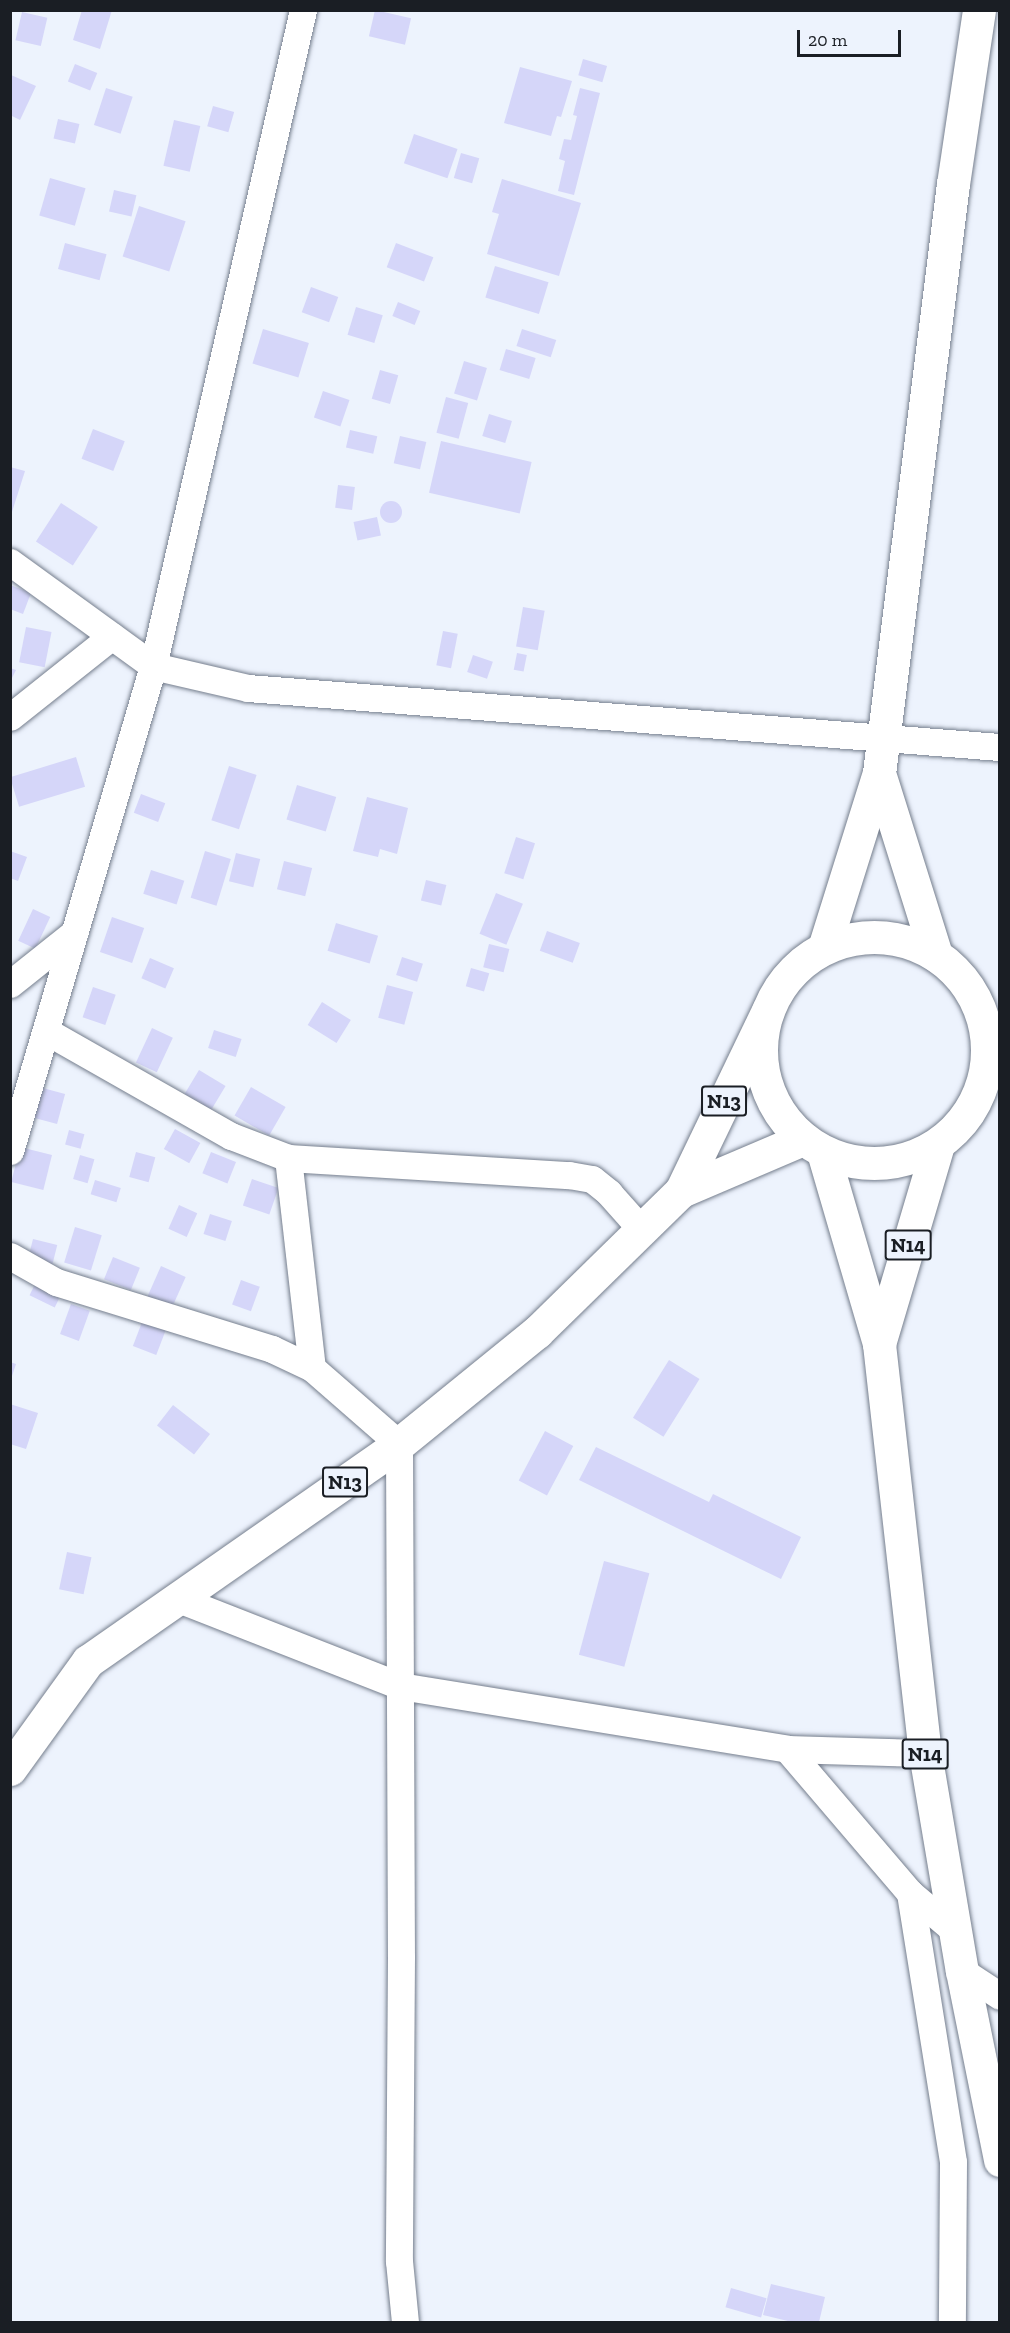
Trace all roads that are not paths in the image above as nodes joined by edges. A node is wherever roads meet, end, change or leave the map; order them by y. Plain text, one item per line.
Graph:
1 (303, 10) edge
2 (979, 10) edge
3 (10, 562) edge
4 (112, 636) junction
5 (153, 666) junction
6 (10, 717) edge
7 (884, 736) junction
8 (999, 747) edge
9 (879, 773) junction
10 (75, 933) junction
11 (824, 948) junction
12 (936, 955) junction
13 (10, 984) edge
14 (767, 1012) junction
15 (46, 1031) junction
16 (813, 1145) junction
17 (938, 1145) junction
18 (10, 1151) edge
19 (288, 1158) junction
20 (681, 1191) junction
21 (642, 1230) junction
22 (10, 1256) edge
23 (879, 1344) junction
24 (312, 1368) junction
25 (399, 1444) junction
26 (176, 1598) junction
27 (400, 1686) junction
28 (787, 1749) junction
29 (925, 1754) junction
30 (10, 1769) edge
31 (910, 1893) junction
32 (955, 1930) junction
33 (962, 1971) junction
34 (999, 1996) edge
35 (999, 2160) edge
36 (405, 2322) edge
37 (952, 2322) edge

1 - 5 street
2 - 7 main road
3 - 4 street
4 - 5 street
4 - 6 street
5 - 7 street
5 - 10 street
7 - 8 street
7 - 9 main road
9 - 11 main road
9 - 12 main road
10 - 13 street
10 - 15 street
11 - 12 main road
11 - 14 main road
12 - 17 main road
14 - 16 main road
14 - 20 main road, N13
15 - 18 street
15 - 19 street
16 - 17 main road
16 - 20 main road, N13
16 - 23 main road, N14
17 - 23 main road, N14
19 - 21 street
19 - 24 street
20 - 21 main road, N13
21 - 25 main road, N13
22 - 24 street
23 - 29 main road, N14
24 - 25 street
25 - 26 main road, N13
25 - 27 street
26 - 27 street
26 - 30 main road, N13
27 - 28 street
27 - 36 street
28 - 29 street
28 - 31 street
29 - 32 main road, N14
31 - 32 street
31 - 37 street
32 - 33 main road, N14
33 - 34 street
33 - 35 main road, N14

